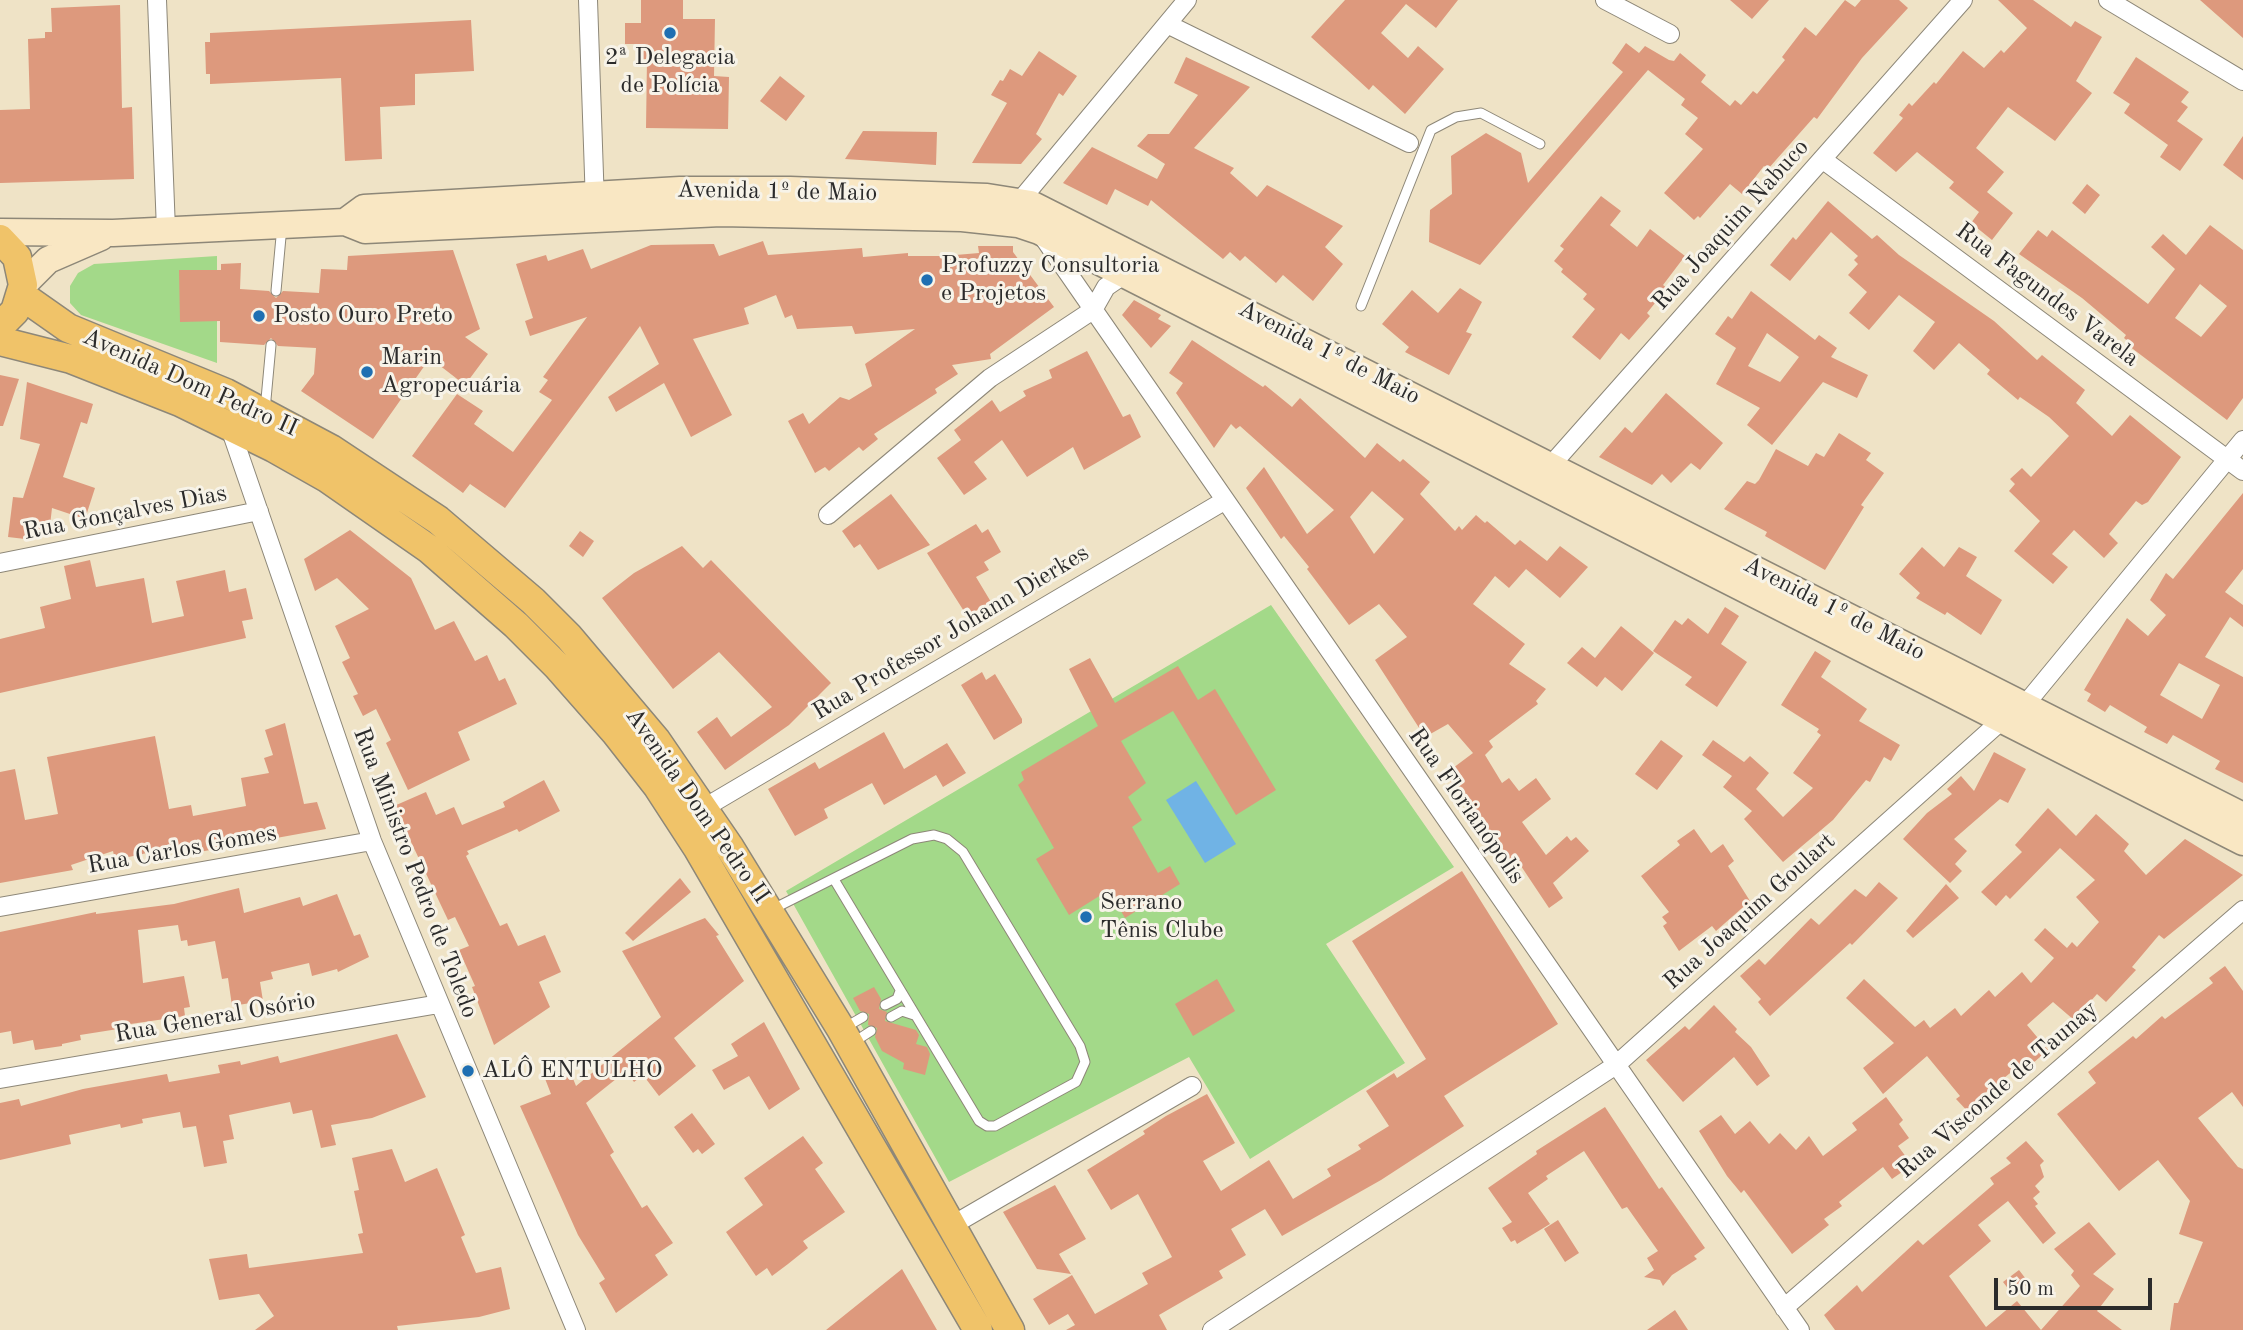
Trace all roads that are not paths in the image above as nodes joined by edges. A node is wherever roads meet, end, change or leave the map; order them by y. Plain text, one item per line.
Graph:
1 (157, 0) edge
2 (588, 0) edge
3 (1187, 0) edge
4 (1605, 0) edge
5 (1963, 0) edge
6 (2108, 0) edge
7 (1167, 24) junction
8 (1670, 34) dead end
9 (2243, 81) edge
10 (1540, 144) dead end
11 (1416, 147) junction
12 (1822, 159) junction
13 (789, 202) junction
14 (1019, 202) junction
15 (595, 206) junction
16 (282, 225) junction
17 (166, 230) junction
18 (1040, 231) junction
19 (0, 232) edge
20 (113, 233) junction
21 (0, 239) edge
22 (1125, 274) junction
23 (22, 290) junction
24 (276, 291) dead end
25 (1361, 306) dead end
26 (1093, 310) junction
27 (0, 326) edge
28 (0, 341) edge
29 (271, 345) dead end
30 (265, 412) junction
31 (229, 425) junction
32 (2243, 440) edge
33 (2227, 460) junction
34 (2243, 471) edge
35 (1543, 474) junction
36 (1224, 501) junction
37 (259, 511) junction
38 (828, 515) dead end
39 (0, 563) edge
40 (2024, 706) junction
41 (2002, 720) junction
42 (704, 808) junction
43 (2243, 816) edge
44 (372, 841) junction
45 (2243, 842) edge
46 (835, 880) junction
47 (0, 907) edge
48 (769, 910) junction
49 (2243, 910) edge
50 (900, 991) junction
51 (439, 1004) junction
52 (885, 1005) dead end
53 (914, 1015) junction
54 (891, 1017) dead end
55 (1616, 1065) junction
56 (0, 1080) edge
57 (1192, 1086) dead end
58 (951, 1226) junction
59 (1784, 1308) junction
60 (576, 1330) edge
61 (978, 1330) edge
62 (1010, 1330) edge
63 (1212, 1330) edge
64 (1800, 1330) edge

1 - 17 street
2 - 15 street
3 - 7 street
4 - 8 street
5 - 12 street, Rua Joaquim Nabuco
6 - 9 street
7 - 11 street
7 - 14 street
10 - 11 lane
11 - 25 lane
12 - 33 street, Rua Fagundes Varela
12 - 35 street, Rua Joaquim Nabuco
13 - 14 main road, Avenida 1º de Maio
13 - 15 main road, Avenida 1º de Maio
13 - 18 main road, Avenida 1º de Maio
14 - 18 main road
14 - 35 main road, Avenida 1º de Maio
15 - 16 main road, Avenida 1º de Maio
16 - 17 main road, Avenida 1º de Maio
16 - 24 lane
17 - 20 main road, Avenida 1º de Maio
18 - 22 main road, Avenida 1º de Maio
18 - 26 street, Rua Florianópolis
19 - 20 main road, Avenida 1º de Maio
20 - 23 main road, Avenida 1º de Maio
21 - 23 main road
22 - 26 street
22 - 35 main road, Avenida 1º de Maio
23 - 27 main road
23 - 30 main road, Avenida Dom Pedro II
26 - 36 street, Rua Florianópolis
26 - 38 street
28 - 31 main road, Avenida Dom Pedro II
29 - 30 lane
30 - 42 main road, Avenida Dom Pedro II
31 - 37 street, Rua Ministro Pedro de Toledo
31 - 61 main road, Avenida Dom Pedro II
32 - 33 street, Rua Joaquim Goulart
33 - 34 street, Rua Fagundes Varela
33 - 40 street, Rua Joaquim Goulart
35 - 40 main road, Avenida 1º de Maio
35 - 41 main road, Avenida 1º de Maio
36 - 42 street, Rua Professor Johann Dierkes
36 - 55 street, Rua Florianópolis
37 - 39 street, Rua Gonçalves Dias
37 - 44 street, Rua Ministro Pedro de Toledo
40 - 41 street, Rua Joaquim Goulart
40 - 43 main road, Avenida 1º de Maio
41 - 45 main road, Avenida 1º de Maio
41 - 55 street, Rua Joaquim Goulart
42 - 48 main road, Avenida Dom Pedro II
44 - 47 street, Rua Carlos Gomes
44 - 51 street, Rua Ministro Pedro de Toledo
46 - 48 lane
46 - 50 lane
46 - 53 lane
48 - 58 main road, Avenida Dom Pedro II
49 - 59 street, Rua Visconde de Taunay
50 - 52 lane
50 - 53 lane
51 - 56 street, Rua General Osório
51 - 60 street, Rua Ministro Pedro de Toledo
53 - 54 lane
55 - 59 street, Rua Florianópolis
55 - 63 street, Rua Joaquim Goulart
57 - 58 street
58 - 62 main road, Avenida Dom Pedro II
59 - 64 street, Rua Florianópolis

